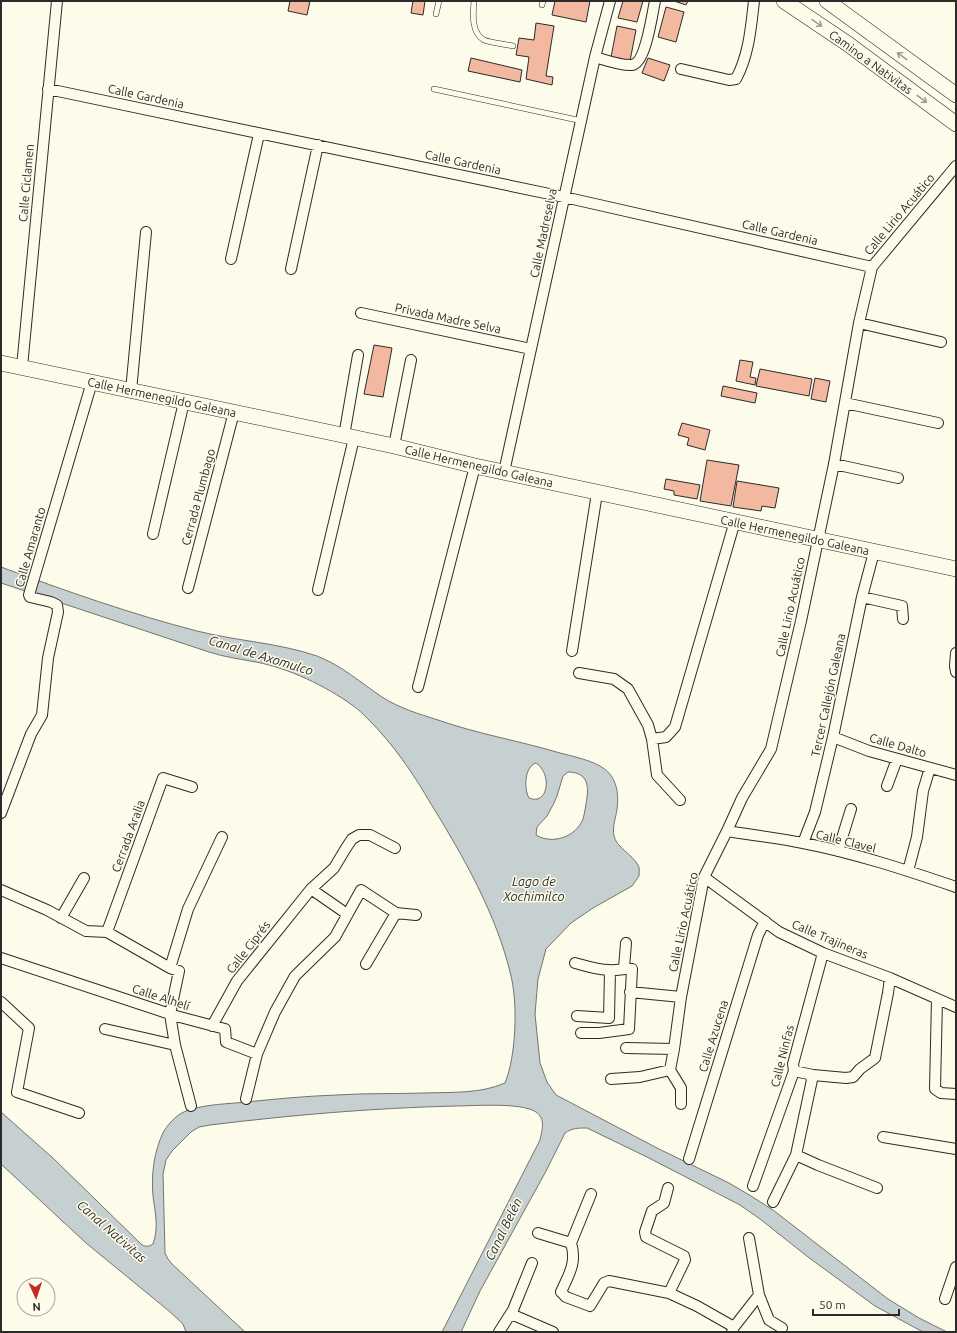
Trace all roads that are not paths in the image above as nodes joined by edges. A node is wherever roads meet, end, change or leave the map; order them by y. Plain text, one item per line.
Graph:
1 (57, 1) edge
2 (438, 1) edge
3 (474, 1) edge
4 (610, 1) edge
5 (655, 1) edge
6 (754, 1) edge
7 (784, 1) edge
8 (827, 1) edge
9 (436, 14) dead end
10 (513, 46) dead end
11 (596, 58) junction
12 (681, 69) dead end
13 (48, 89) junction
14 (434, 89) dead end
15 (956, 95) edge
16 (582, 122) junction
17 (956, 124) edge
18 (260, 134) junction
19 (318, 145) junction
20 (956, 166) edge
21 (564, 197) junction
22 (146, 232) dead end
23 (231, 259) dead end
24 (872, 267) junction
25 (291, 269) dead end
26 (361, 312) dead end
27 (859, 323) junction
28 (940, 342) dead end
29 (531, 349) junction
30 (358, 355) dead end
31 (411, 360) dead end
32 (1, 363) edge
33 (22, 368) junction
34 (92, 382) junction
35 (130, 390) junction
36 (184, 402) junction
37 (845, 403) junction
38 (234, 412) junction
39 (938, 423) dead end
40 (349, 437) junction
41 (394, 446) junction
42 (834, 464) junction
43 (475, 466) junction
44 (504, 472) junction
45 (898, 478) dead end
46 (597, 493) junction
47 (735, 521) junction
48 (153, 534) dead end
49 (817, 539) junction
50 (874, 552) junction
51 (956, 569) edge
52 (188, 588) dead end
53 (318, 590) dead end
54 (862, 597) junction
55 (903, 619) dead end
56 (572, 651) dead end
57 (956, 653) edge
58 (956, 672) edge
59 (579, 673) dead end
60 (418, 687) dead end
61 (833, 737) junction
62 (652, 739) junction
63 (897, 759) junction
64 (930, 768) junction
65 (956, 775) edge
66 (887, 786) dead end
67 (192, 787) dead end
68 (680, 800) dead end
69 (851, 810) dead end
70 (1, 813) edge
71 (727, 831) junction
72 (222, 837) dead end
73 (803, 843) junction
74 (395, 848) dead end
75 (838, 851) junction
76 (908, 870) junction
77 (704, 877) junction
78 (84, 878) dead end
79 (956, 888) edge
80 (311, 889) junction
81 (1, 890) edge
82 (396, 913) junction
83 (347, 914) junction
84 (416, 915) dead end
85 (61, 918) junction
86 (765, 921) junction
87 (107, 932) junction
88 (626, 943) dead end
89 (823, 953) junction
90 (1, 958) edge
91 (575, 963) dead end
92 (366, 964) dead end
93 (170, 968) junction
94 (624, 968) junction
95 (610, 970) junction
96 (890, 978) junction
97 (630, 992) junction
98 (681, 996) junction
99 (936, 999) junction
100 (1, 1002) edge
101 (956, 1007) edge
102 (170, 1014) junction
103 (577, 1016) dead end
104 (212, 1026) junction
105 (105, 1029) dead end
106 (581, 1033) dead end
107 (175, 1044) junction
108 (626, 1048) dead end
109 (674, 1049) junction
110 (257, 1054) junction
111 (670, 1070) junction
112 (794, 1071) junction
113 (813, 1075) junction
114 (611, 1079) dead end
115 (956, 1094) edge
116 (246, 1099) dead end
117 (681, 1104) dead end
118 (191, 1106) dead end
119 (79, 1113) dead end
120 (883, 1137) dead end
121 (956, 1149) edge
122 (796, 1155) junction
123 (689, 1159) dead end
124 (753, 1186) dead end
125 (668, 1188) dead end
126 (877, 1188) dead end
127 (591, 1194) dead end
128 (774, 1202) dead end
129 (538, 1233) dead end
130 (749, 1238) dead end
131 (571, 1243) junction
132 (532, 1263) dead end
133 (956, 1267) edge
134 (669, 1293) junction
135 (759, 1295) junction
136 (945, 1299) dead end
137 (511, 1314) junction
138 (782, 1328) dead end
139 (733, 1330) edge
140 (499, 1332) edge
141 (553, 1332) edge

1 - 13 street, Calle Ciclamen
2 - 9 lane
3 - 10 lane
4 - 11 street, Calle Madreselva
5 - 11 street
6 - 12 street
7 -> 17 street, Camino a Nativitas
15 -> 8 street, Camino a Nativitas
11 - 16 street, Calle Madreselva
13 - 18 street, Calle Gardenia
13 - 33 street, Calle Ciclamen
14 - 16 lane
16 - 21 street, Calle Madreselva
18 - 19 street, Calle Gardenia
18 - 23 street
19 - 21 street, Calle Gardenia
19 - 25 street
20 - 24 street, Calle Lirio Acuático
21 - 24 street, Calle Gardenia
21 - 29 street, Calle Madreselva
22 - 35 street
24 - 27 street, Calle Lirio Acuático
26 - 29 street, Privada Madre Selva
27 - 28 street
27 - 37 street, Calle Lirio Acuático
29 - 44 street, Calle Madreselva
30 - 40 street
31 - 41 street
32 - 33 street, Calle Hermenegildo Galeana
33 - 34 street, Calle Hermenegildo Galeana
34 - 35 street, Calle Hermenegildo Galeana
34 - 70 street, Calle Amaranto
35 - 36 street, Calle Hermenegildo Galeana
36 - 38 street, Calle Hermenegildo Galeana
36 - 48 street
37 - 39 street
37 - 42 street, Calle Lirio Acuático
38 - 40 street, Calle Hermenegildo Galeana
38 - 52 street, Cerrada Plumbago
40 - 41 street, Calle Hermenegildo Galeana
40 - 53 street
41 - 43 street, Calle Hermenegildo Galeana
42 - 45 street
42 - 49 street, Calle Lirio Acuático
43 - 44 street, Calle Hermenegildo Galeana
43 - 60 street
44 - 46 street, Calle Hermenegildo Galeana
46 - 47 street, Calle Hermenegildo Galeana
46 - 56 street
47 - 49 street, Calle Hermenegildo Galeana
47 - 62 street
49 - 50 street, Calle Hermenegildo Galeana
49 - 71 street, Calle Lirio Acuático
50 - 51 street, Calle Hermenegildo Galeana
50 - 54 street, Tercer Callejón Galeana
54 - 55 street
54 - 61 street, Tercer Callejón Galeana
57 - 58 street
59 - 62 street
61 - 63 street, Calle Dalto
61 - 73 street, Tercer Callejón Galeana
62 - 68 street
63 - 64 street, Calle Dalto
63 - 66 street
64 - 65 street, Calle Dalto
64 - 76 street
67 - 87 street, Cerrada Aralia
69 - 75 street
71 - 73 street, Calle Clavel
71 - 77 street, Calle Lirio Acuático
72 - 93 street
73 - 75 street, Calle Clavel
74 - 80 street, Calle Ciprés
75 - 76 street, Calle Clavel
76 - 79 street, Calle Clavel
77 - 86 street, Calle Trajineras
77 - 98 street, Calle Lirio Acuático
78 - 85 street
80 - 83 street
80 - 104 street, Calle Ciprés
81 - 85 street
82 - 83 street
82 - 84 street
82 - 92 street
83 - 110 street
85 - 87 street
86 - 89 street, Calle Trajineras
86 - 123 street, Calle Azucena
87 - 93 street
88 - 94 street
89 - 96 street, Calle Trajineras
89 - 112 street, Calle Ninfas
90 - 102 street, Calle Alhelí
91 - 95 street
93 - 102 street
94 - 95 street
94 - 97 street
95 - 103 street
96 - 99 street, Calle Trajineras
96 - 113 street
97 - 98 street
97 - 106 street
98 - 109 street, Calle Lirio Acuático
99 - 101 street, Calle Trajineras
99 - 115 street
100 - 119 street
102 - 104 street, Calle Alhelí
102 - 107 street
104 - 110 street, Calle Alhelí
105 - 107 street
107 - 118 street
108 - 109 street
109 - 111 street, Calle Lirio Acuático
110 - 116 street
111 - 114 street
111 - 117 street
112 - 113 street
112 - 124 street, Calle Ninfas
113 - 122 street
120 - 121 street
122 - 126 street
122 - 128 street
125 - 134 street
127 - 131 street
129 - 131 street
130 - 135 street
131 - 134 street
132 - 137 street
133 - 136 street
134 - 139 street
135 - 138 street
135 - 139 street
137 - 140 street
137 - 141 street

